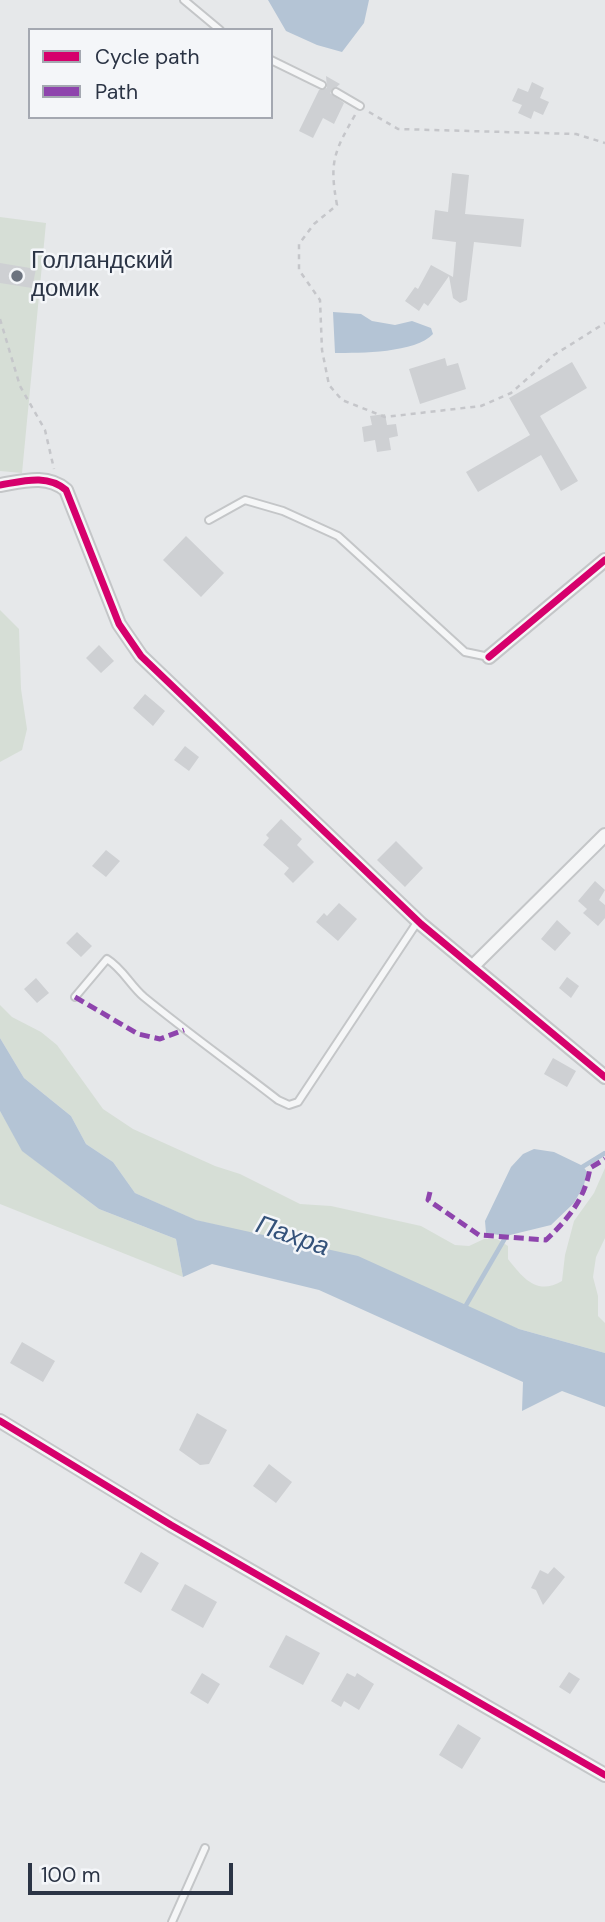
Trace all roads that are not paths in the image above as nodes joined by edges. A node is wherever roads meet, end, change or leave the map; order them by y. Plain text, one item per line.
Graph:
1 (184, 0) edge
2 (218, 28) edge
3 (273, 61) edge
4 (322, 85) dead end
5 (336, 92) dead end
6 (360, 106) road end
7 (0, 485) edge
8 (209, 520) dead end
9 (605, 560) edge
10 (489, 657) joint
11 (605, 835) edge
12 (418, 921) junction
13 (473, 966) junction
14 (75, 997) dead end
15 (605, 1077) edge
16 (0, 1421) edge
17 (605, 1775) edge
18 (205, 1848) dead end
19 (172, 1922) edge

1 - 2 lane
3 - 4 lane
5 - 6 lane
7 - 12 street
8 - 10 lane
9 - 10 street
11 - 13 street
12 - 13 street
12 - 14 lane
13 - 15 street
16 - 17 street
18 - 19 lane

